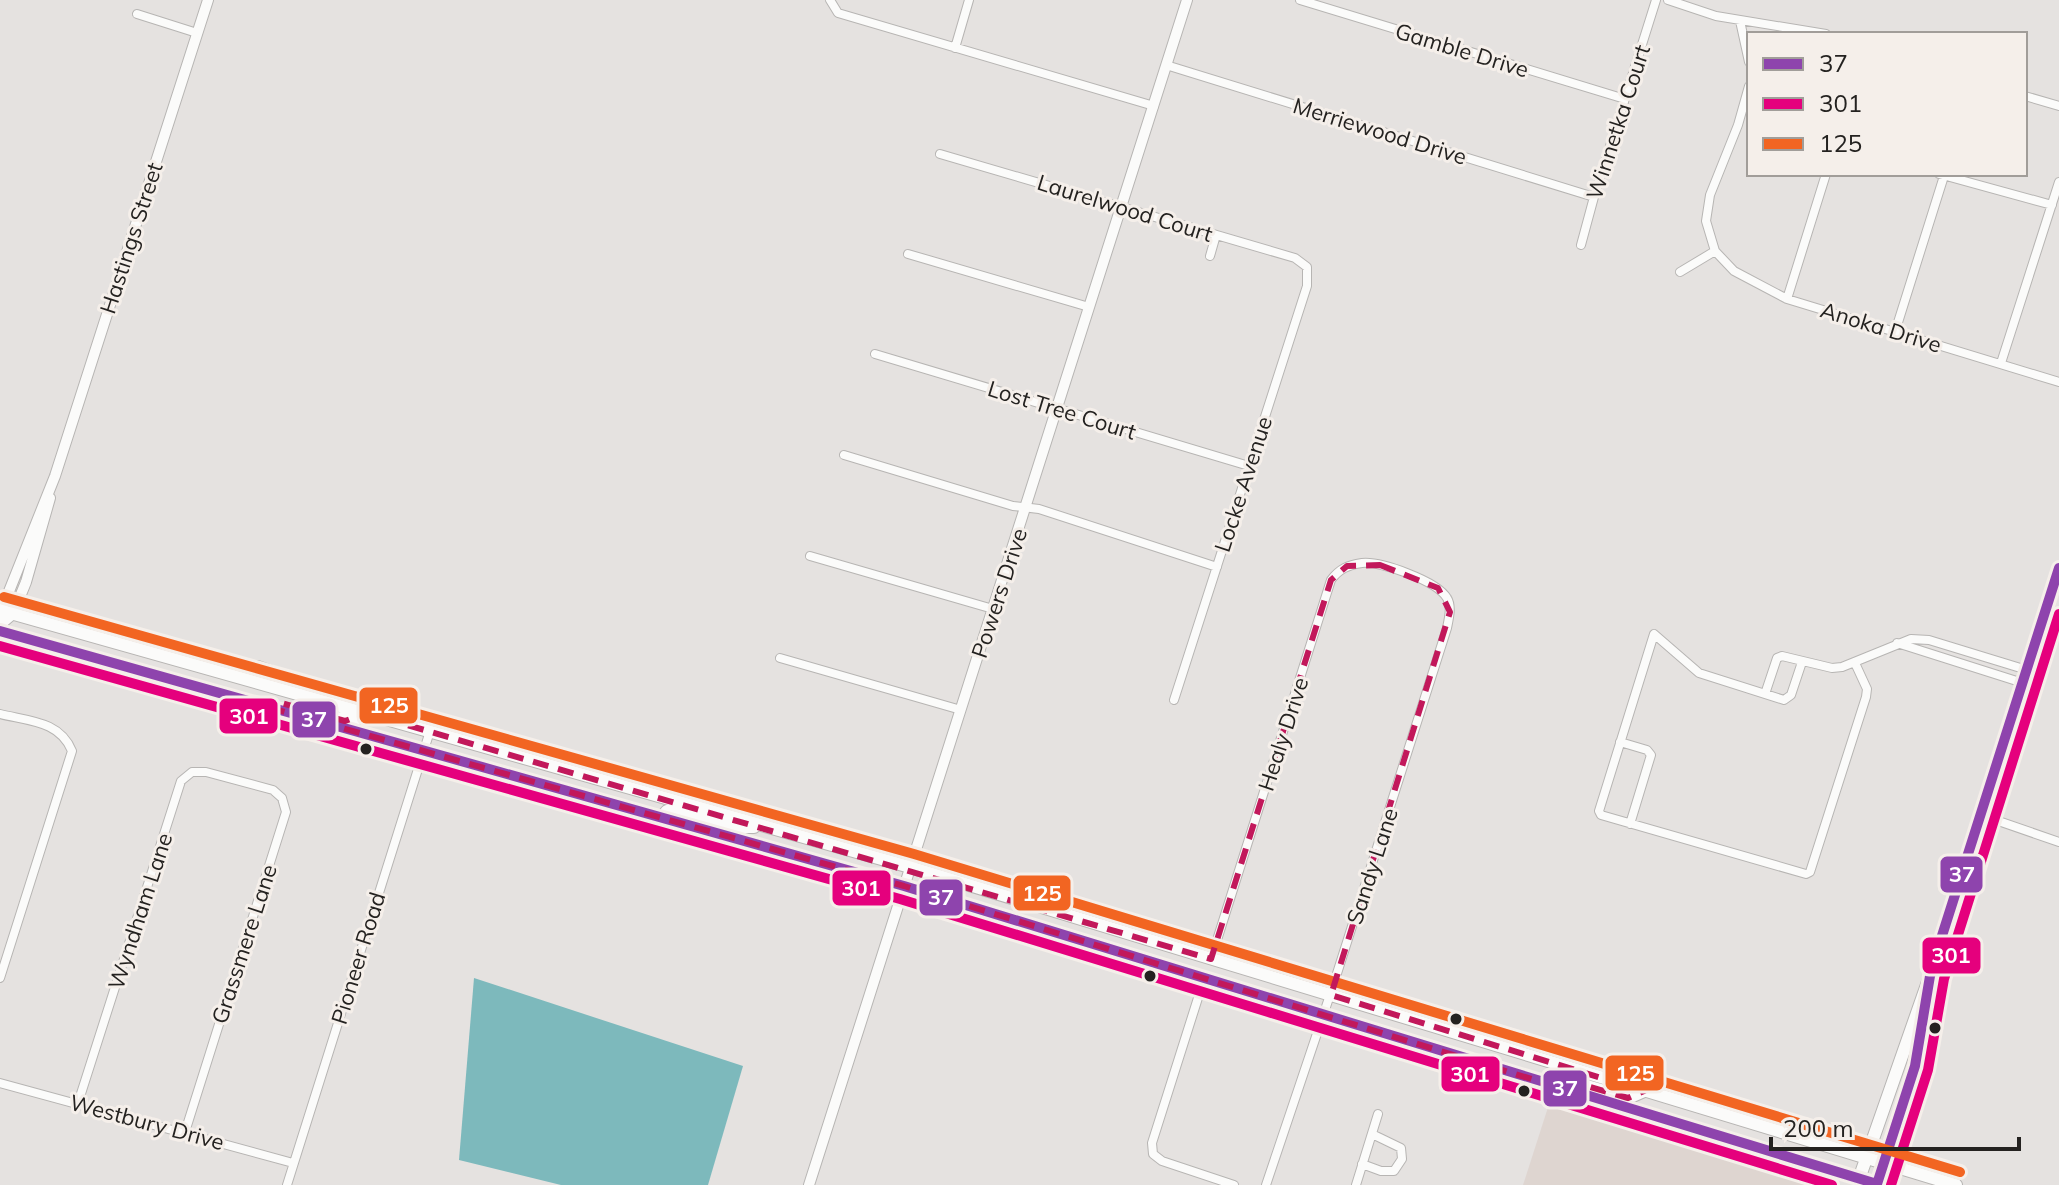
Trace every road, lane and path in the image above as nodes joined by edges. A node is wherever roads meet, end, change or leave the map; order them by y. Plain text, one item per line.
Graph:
1 (208, 0) edge
2 (830, 0) edge
3 (969, 0) edge
4 (1187, 0) edge
5 (1300, 0) edge
6 (1656, 0) edge
7 (1668, 0) edge
8 (137, 14) dead end
9 (1740, 21) junction
10 (1816, 32) edge
11 (197, 33) junction
12 (955, 48) junction
13 (1747, 53) edge
14 (1166, 65) junction
15 (1747, 93) edge
16 (2027, 97) edge
17 (1625, 99) junction
18 (1154, 106) junction
19 (2059, 106) edge
20 (1738, 125) junction
21 (1747, 125) edge
22 (940, 154) dead end
23 (1825, 176) edge
24 (1942, 176) edge
25 (1946, 176) edge
26 (2059, 182) edge
27 (1594, 197) junction
28 (2052, 205) junction
29 (1121, 207) junction
30 (1216, 235) junction
31 (1581, 245) dead end
32 (1715, 251) junction
33 (908, 254) dead end
34 (1210, 256) dead end
35 (1307, 267) joint
36 (1680, 272) dead end
37 (1787, 299) junction
38 (1089, 307) junction
39 (1895, 332) junction
40 (875, 354) dead end
41 (2001, 363) junction
42 (2059, 382) edge
43 (1057, 408) junction
44 (844, 455) dead end
45 (1249, 466) junction
46 (1026, 508) junction
47 (810, 556) dead end
48 (1217, 567) junction
49 (2059, 568) edge
50 (1399, 571) joint
51 (993, 609) junction
52 (4, 612) edge
53 (0, 625) edge
54 (0, 631) edge
55 (1896, 643) junction
56 (780, 658) dead end
57 (1802, 662) junction
58 (1855, 663) junction
59 (258, 665) dead end
60 (2027, 670) junction
61 (2023, 683) junction
62 (348, 694) dead end
63 (1765, 694) junction
64 (1174, 700) dead end
65 (246, 701) junction
66 (961, 710) junction
67 (366, 713) junction
68 (0, 714) edge
69 (430, 731) junction
70 (1620, 742) junction
71 (424, 750) junction
72 (241, 781) joint
73 (1981, 815) junction
74 (661, 818) junction
75 (1630, 824) junction
76 (769, 827) junction
77 (2059, 842) edge
78 (910, 867) junction
79 (904, 886) junction
80 (1211, 959) junction
81 (1930, 976) junction
82 (0, 978) edge
83 (1204, 979) junction
84 (1331, 995) junction
85 (1324, 1015) junction
86 (0, 1083) edge
87 (1564, 1089) junction
88 (1644, 1091) junction
89 (78, 1103) junction
90 (1378, 1114) dead end
91 (185, 1132) junction
92 (1372, 1134) junction
93 (1866, 1158) junction
94 (293, 1163) junction
95 (1362, 1164) junction
96 (1884, 1164) junction
97 (1858, 1182) edge
98 (287, 1185) edge
99 (809, 1185) edge
100 (1234, 1185) edge
101 (1266, 1185) edge
102 (1356, 1185) edge
103 (1877, 1185) edge
104 (1956, 1185) edge

1 - 11 street, Hastings Street
2 - 12 street
3 - 12 street
4 - 14 street, Powers Drive
5 - 17 street, Gamble Drive
6 - 17 street, Winnetka Court
7 - 9 street
8 - 11 street
9 - 10 street
9 - 13 street
11 - 52 street, Hastings Street
12 - 18 street
14 - 18 street, Powers Drive
14 - 27 street, Merriewood Drive
15 - 20 street
16 - 19 street
17 - 27 street, Winnetka Court
18 - 29 street, Powers Drive
20 - 21 street
20 - 32 street
22 - 29 street, Laurelwood Court
23 - 37 street
24 - 39 street
25 - 28 street
26 - 28 street
27 - 31 street, Winnetka Court
28 - 41 street
29 - 30 street, Laurelwood Court
29 - 38 street, Powers Drive
30 - 34 street
30 - 35 street, Laurelwood Court
32 - 36 street
32 - 37 street, Anoka Drive
33 - 38 street
35 - 45 street, Locke Avenue
37 - 39 street, Anoka Drive
38 - 43 street, Powers Drive
39 - 41 street, Anoka Drive
40 - 43 street, Lost Tree Court
41 - 42 street, Anoka Drive
43 - 45 street, Lost Tree Court
43 - 46 street, Powers Drive
44 - 46 street
45 - 48 street, Locke Avenue
46 - 48 street
46 - 51 street, Powers Drive
47 - 51 street
48 - 64 street, Locke Avenue
49 - 60 main road
50 - 80 street, Healy Drive
50 - 84 street, Sandy Lane
51 - 66 street, Powers Drive
52 - 53 street
52 - 67 main road
54 - 65 main road
55 - 58 street
55 - 60 street
55 - 61 street
56 - 66 street
57 - 58 street
57 - 63 street
57 - 63 street
58 - 75 street
59 - 62 street
60 - 61 main road
61 - 73 main road
63 - 70 street
65 - 67 main road
65 - 71 main road
66 - 78 street, Powers Drive
67 - 69 main road
68 - 82 street
69 - 71 street, Pioneer Road
69 - 76 main road
70 - 75 street
70 - 75 street
71 - 74 main road
71 - 94 street, Pioneer Road
72 - 89 street, Wyndham Lane
72 - 91 street, Grassmere Lane
73 - 77 street
73 - 81 main road
74 - 76 main road
74 - 79 main road
76 - 78 main road
78 - 79 street, Powers Drive
78 - 80 main road
79 - 83 main road
79 - 99 street, Powers Drive
80 - 84 main road
81 - 93 main road
81 - 96 main road
83 - 85 main road
83 - 100 street
84 - 85 street, Sandy Lane
84 - 88 main road
85 - 87 main road
85 - 101 street, Sandy Lane
86 - 89 street, Westbury Drive
87 - 88 main road
87 - 97 main road
88 - 93 main road
89 - 91 street, Westbury Drive
90 - 92 street
91 - 94 street, Westbury Drive
92 - 95 street
92 - 95 street
93 - 96 main road
93 - 97 main road
94 - 98 street, Pioneer Road
95 - 102 street
96 - 103 street
96 - 104 main road
97 - 103 main road

